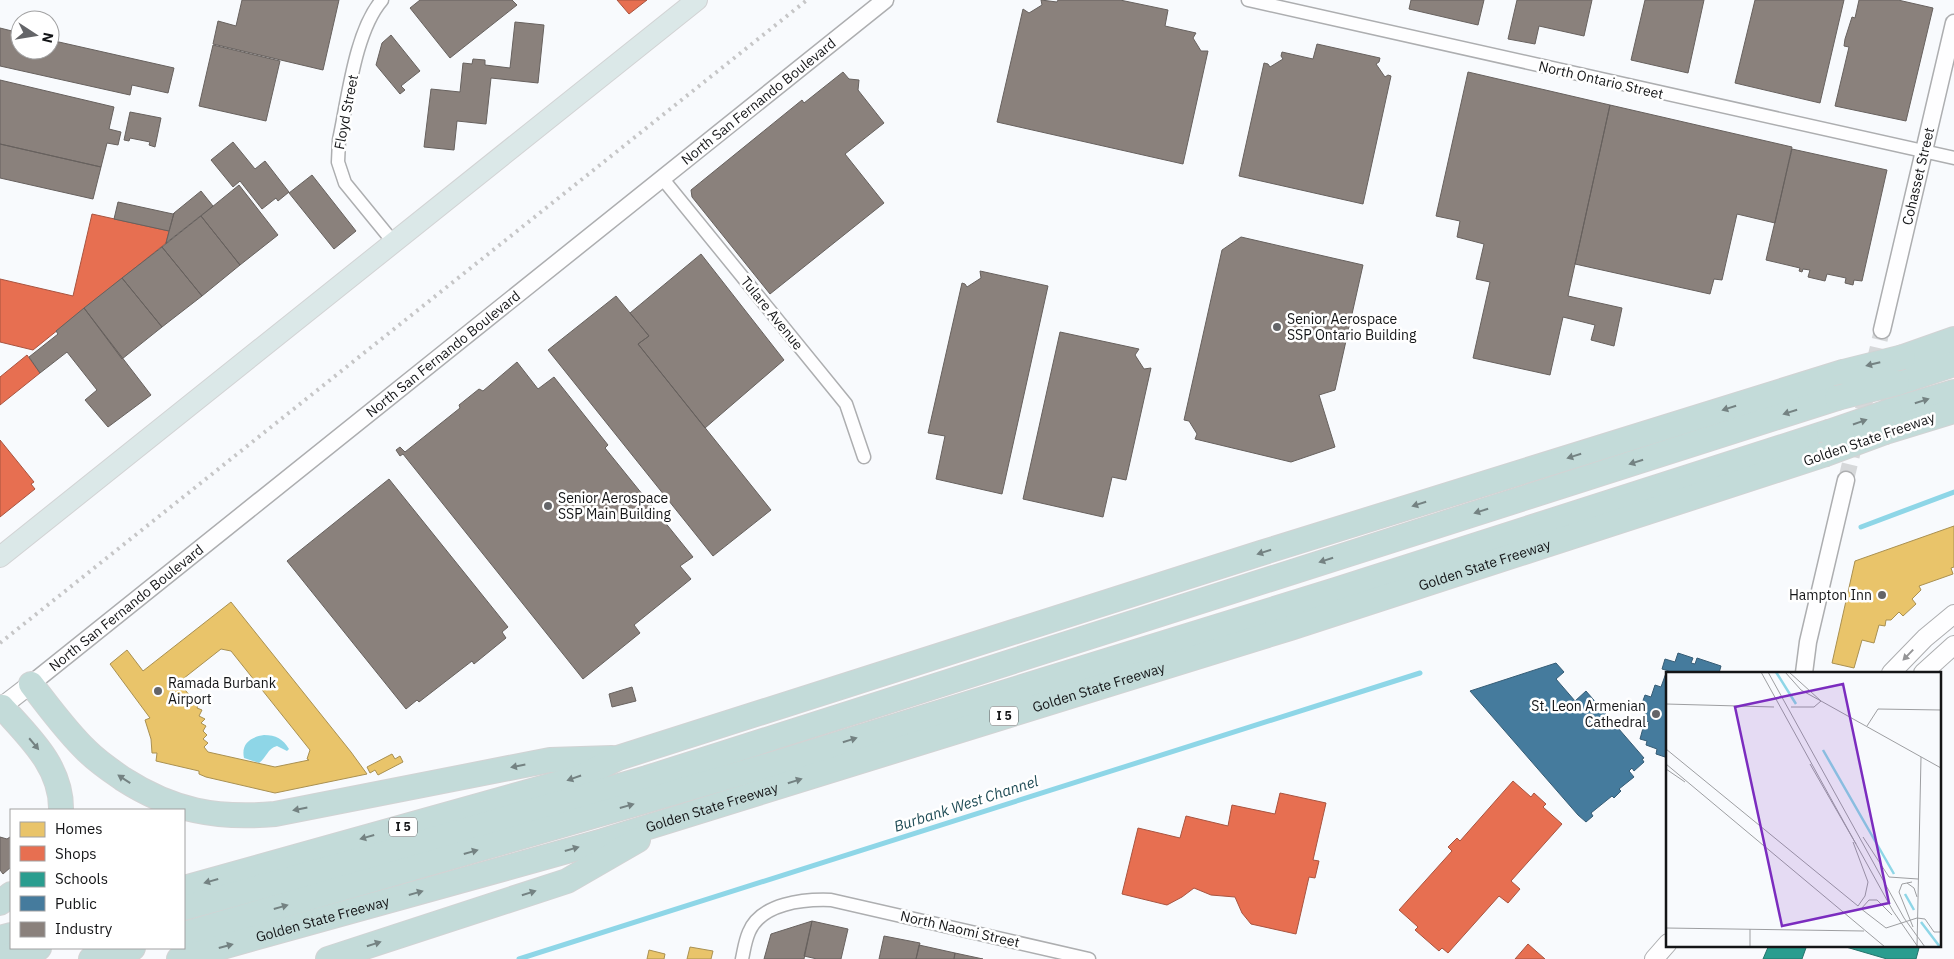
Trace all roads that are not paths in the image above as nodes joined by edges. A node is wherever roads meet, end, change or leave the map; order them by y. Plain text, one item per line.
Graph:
1 (382, 0) edge
2 (697, 0) edge
3 (885, 0) edge
4 (1248, 0) edge
5 (1954, 23) edge
6 (1924, 151) junction
7 (1954, 158) edge
8 (662, 178) junction
9 (394, 242) junction
10 (1882, 330) tunnel mouth
11 (1954, 339) edge
12 (1954, 364) edge
13 (1954, 392) edge
14 (1954, 411) edge
15 (1888, 422) junction
16 (864, 457) dead end
17 (1846, 480) tunnel mouth
18 (0, 557) edge
19 (1954, 614) edge
20 (1954, 645) edge
21 (1804, 672) edge
22 (1892, 672) edge
23 (1925, 672) edge
24 (31, 684) junction
25 (1, 708) edge
26 (618, 758) junction
27 (61, 809) edge
28 (682, 816) junction
29 (185, 888) edge
30 (10, 895) edge
31 (0, 903) edge
32 (185, 908) edge
33 (185, 934) edge
34 (1666, 945) edge
35 (35, 949) edge
36 (129, 949) edge
37 (0, 958) edge
38 (91, 959) edge
39 (179, 959) edge
40 (328, 959) edge
41 (742, 959) edge
42 (1089, 959) edge
43 (1654, 959) edge

1 - 9 street, Floyd Street
2 - 9 main road
3 - 8 street, North San Fernando Boulevard
4 - 6 street, North Ontario Street
5 - 6 street, Cohasset Street
6 - 7 street, North Ontario Street
6 - 10 street, Cohasset Street
8 - 16 street, Tulare Avenue
8 - 24 street, North San Fernando Boulevard
9 - 18 main road
11 -> 26 highway, I 5, bridge
12 -> 32 highway, bridge
15 -> 13 highway
14 - 15 highway, Golden State Freeway / I 5
28 -> 15 highway, Golden State Freeway / I 5, bridge
33 -> 15 highway, bridge
17 - 21 street
19 -> 22 main road
20 - 23 main road
24 - 25 main road, North San Fernando Boulevard
26 -> 24 highway
25 -> 27 highway
26 -> 29 highway, I 5
39 -> 28 highway, Golden State Freeway / I 5
40 -> 28 highway
30 - 31 highway
34 - 43 main road
35 - 37 highway
36 - 38 highway
41 - 42 street, North Naomi Street

